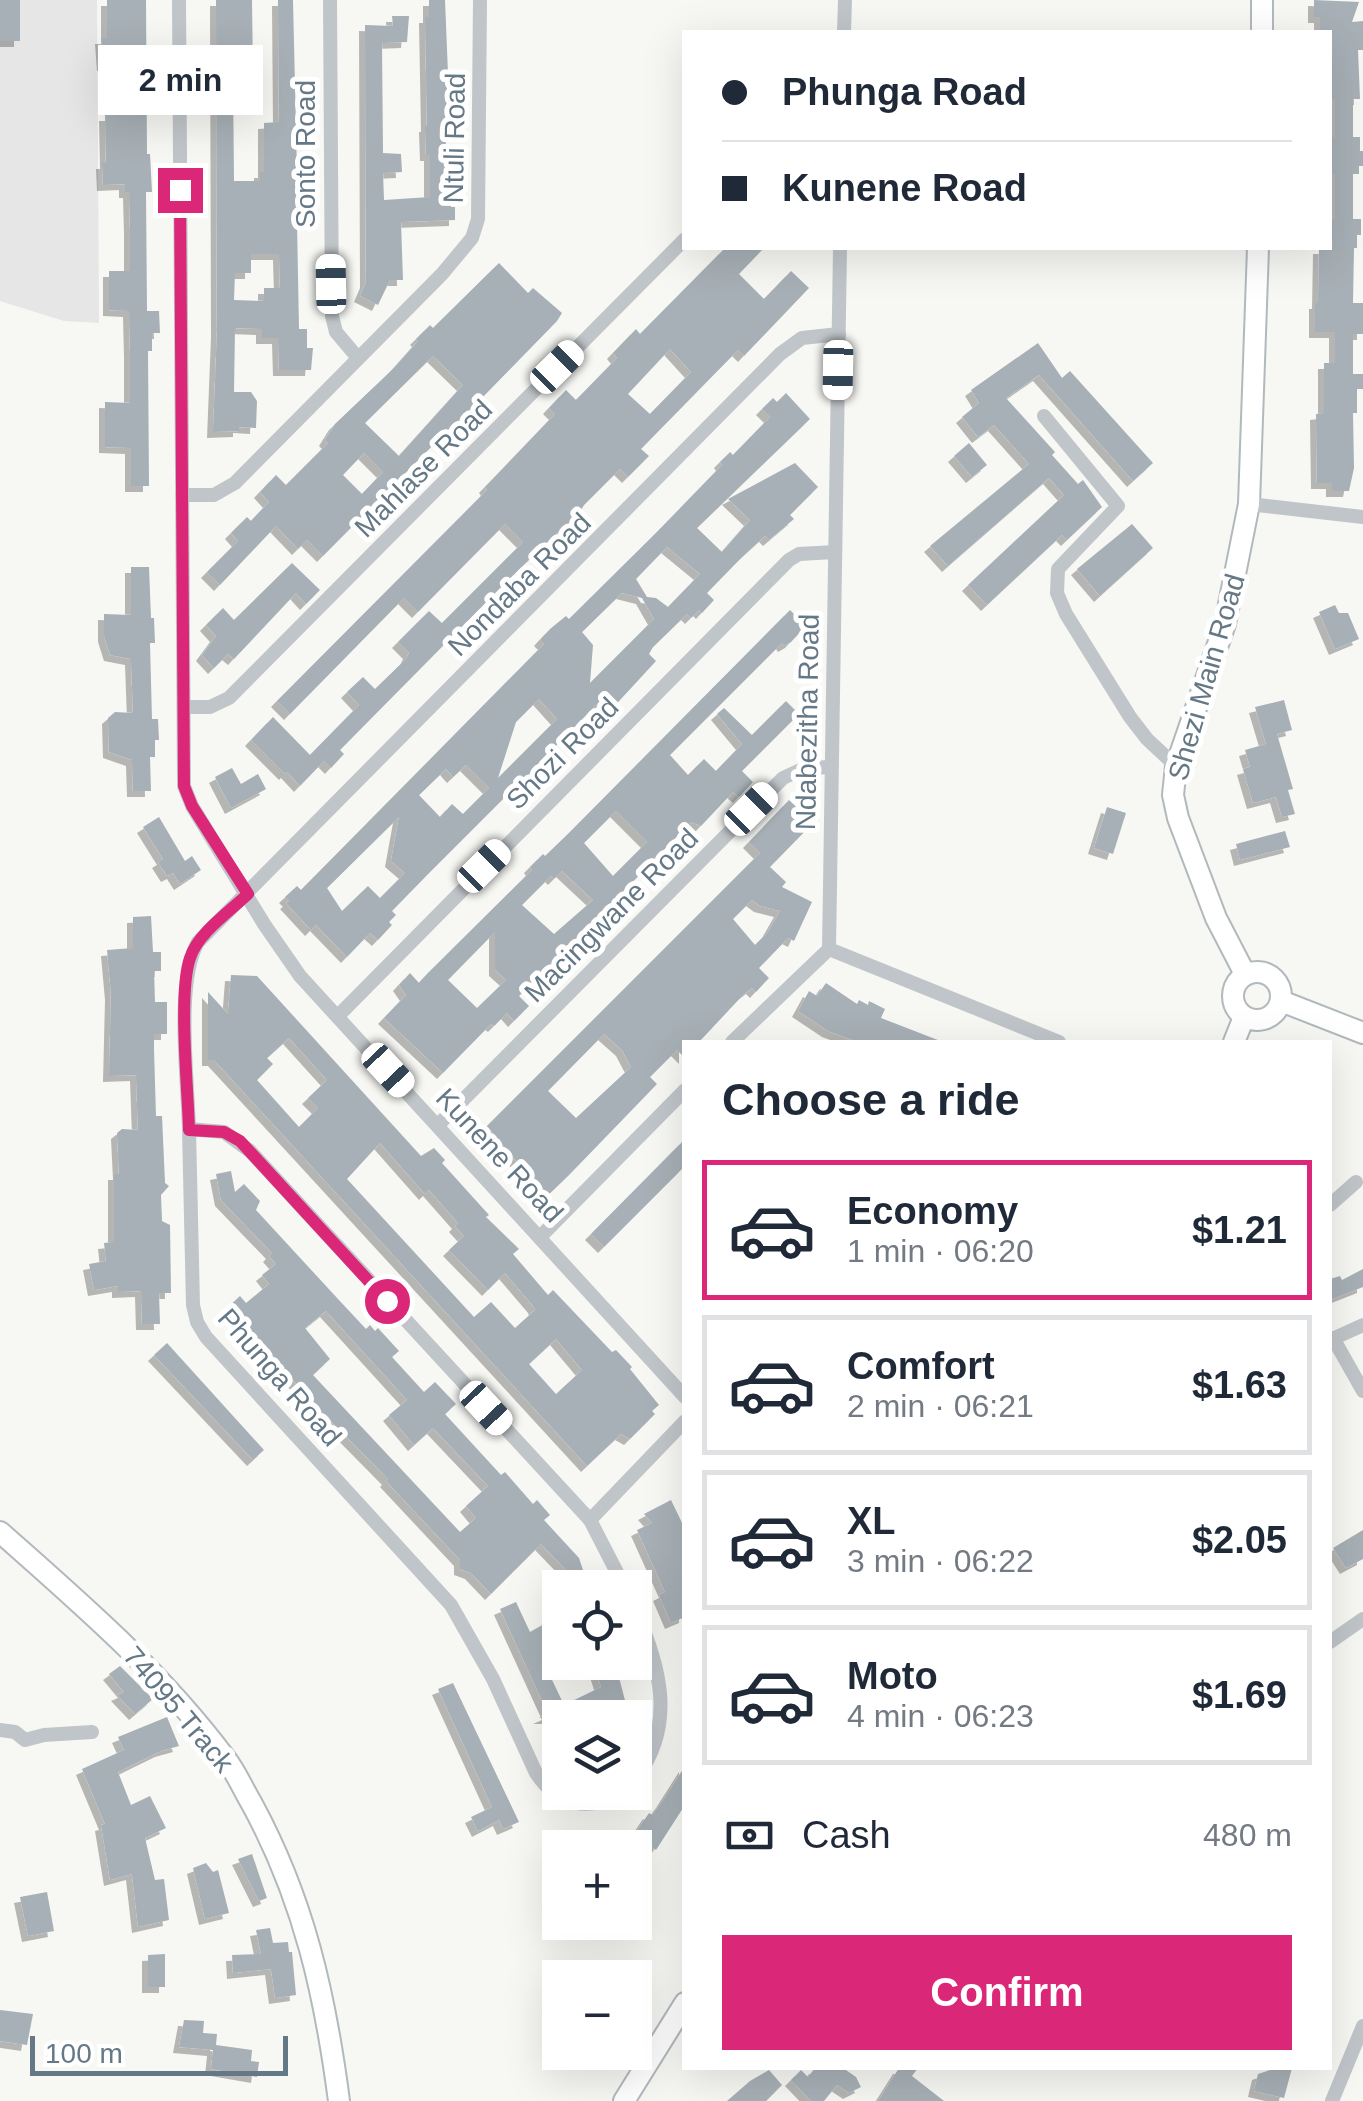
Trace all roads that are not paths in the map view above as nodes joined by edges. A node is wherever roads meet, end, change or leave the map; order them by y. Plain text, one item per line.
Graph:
1 (179, 0) edge
2 (330, 0) edge
3 (480, 0) edge
4 (845, 0) edge
5 (1262, 0) edge
6 (844, 30) edge
7 (1262, 30) edge
8 (682, 242) edge
9 (840, 250) edge
10 (1258, 250) edge
11 (839, 334) junction
12 (358, 358) junction
13 (1044, 416) dead end
14 (182, 496) junction
15 (1250, 504) junction
16 (1363, 517) edge
17 (835, 552) junction
18 (184, 707) junction
19 (1176, 766) junction
20 (831, 767) junction
21 (248, 894) junction
22 (828, 949) junction
23 (1245, 974) junction
24 (1281, 1001) junction
25 (338, 1016) junction
26 (1244, 1016) junction
27 (1363, 1033) edge
28 (734, 1040) edge
29 (1054, 1040) edge
30 (1235, 1040) edge
31 (682, 1093) edge
32 (439, 1124) junction
33 (189, 1130) junction
34 (1356, 1182) dead end
35 (1332, 1204) edge
36 (541, 1236) junction
37 (1363, 1325) edge
38 (1332, 1339) edge
39 (1363, 1392) edge
40 (682, 1394) edge
41 (682, 1424) edge
42 (590, 1520) junction
43 (0, 1532) edge
44 (616, 1570) edge
45 (1363, 1619) edge
46 (1332, 1641) edge
47 (652, 1657) edge
48 (0, 1730) edge
49 (92, 1732) dead end
50 (652, 1750) edge
51 (542, 1782) edge
52 (682, 2008) edge
53 (1363, 2026) edge
54 (340, 2101) edge
55 (624, 2101) edge
56 (1332, 2101) edge

1 - 14 street, Kunene Road
2 - 12 street, Sonto Road
3 - 12 street, Ntuli Road
4 - 6 street
5 - 7 street
8 - 18 street, Mahlase Road
9 - 11 street, Ndabezitha Road
10 - 15 street, Shezi Main Road
11 - 17 street, Ndabezitha Road
11 - 21 street, Nondaba Road
12 - 14 street, Ntuli Road
13 - 19 street
14 - 18 street, Kunene Road
15 - 16 street
15 - 19 street, Shezi Main Road
17 - 20 street, Ndabezitha Road
17 - 25 street, Shozi Road
18 - 21 street, Kunene Road
19 - 23 street, Shezi Main Road
20 - 22 street, Ndabezitha Road
20 - 32 street, Macingwane Road
21 - 25 street, Kunene Road
21 - 33 street
22 - 28 street
22 - 29 street
23 - 24 street
23 - 26 street, Shezi Main Road
24 - 26 street
24 - 27 street
25 - 32 street, Kunene Road
26 - 30 street, Shezi Main Road
31 - 36 street
32 - 36 street, Kunene Road
33 - 42 street
33 - 51 street, Phunga Road
34 - 35 street
36 - 40 street, Kunene Road
37 - 38 street
38 - 39 street
41 - 42 street
42 - 44 street
43 - 54 street, 74095 Track
45 - 46 street
47 - 50 street
48 - 49 street
52 - 55 street
53 - 56 street

